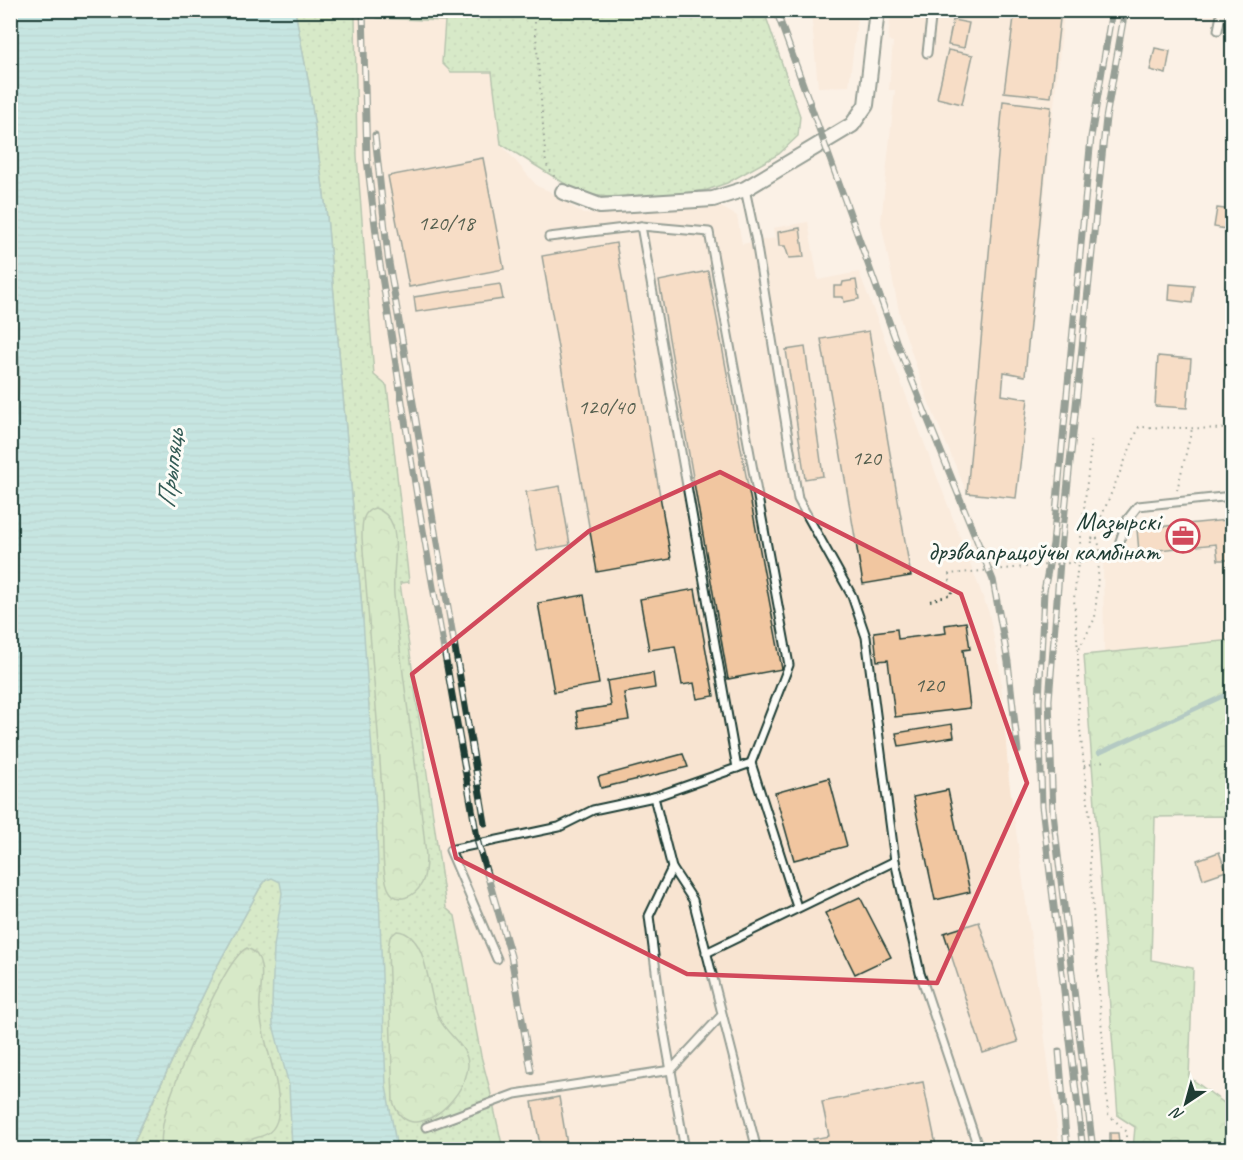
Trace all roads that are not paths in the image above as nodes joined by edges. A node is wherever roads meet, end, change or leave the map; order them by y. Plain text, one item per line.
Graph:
1 (877, 10) edge
2 (932, 10) edge
3 (1222, 10) edge
4 (1218, 30) dead end
5 (927, 53) dead end
6 (745, 189) junction
7 (563, 192) road end
8 (641, 226) junction
9 (549, 237) dead end
10 (1233, 496) edge
11 (1120, 540) dead end
12 (751, 763) junction
13 (737, 768) junction
14 (654, 797) junction
15 (895, 861) junction
16 (672, 868) junction
17 (797, 907) junction
18 (706, 953) junction
19 (496, 959) dead end
20 (722, 1015) junction
21 (671, 1070) junction
22 (426, 1127) dead end
23 (685, 1149) edge
24 (757, 1149) edge
25 (979, 1149) edge

1 - 6 street
2 - 5 lane
3 - 4 lane
6 - 7 street
6 - 15 lane
8 - 9 lane
8 - 12 lane
8 - 13 lane
10 - 11 lane
12 - 13 lane
12 - 17 lane
13 - 14 lane
14 - 16 lane
14 - 19 lane
15 - 17 lane
15 - 25 lane
16 - 18 lane
16 - 21 lane
17 - 18 lane
18 - 20 lane
20 - 21 lane
20 - 24 lane
21 - 22 lane
21 - 23 lane

